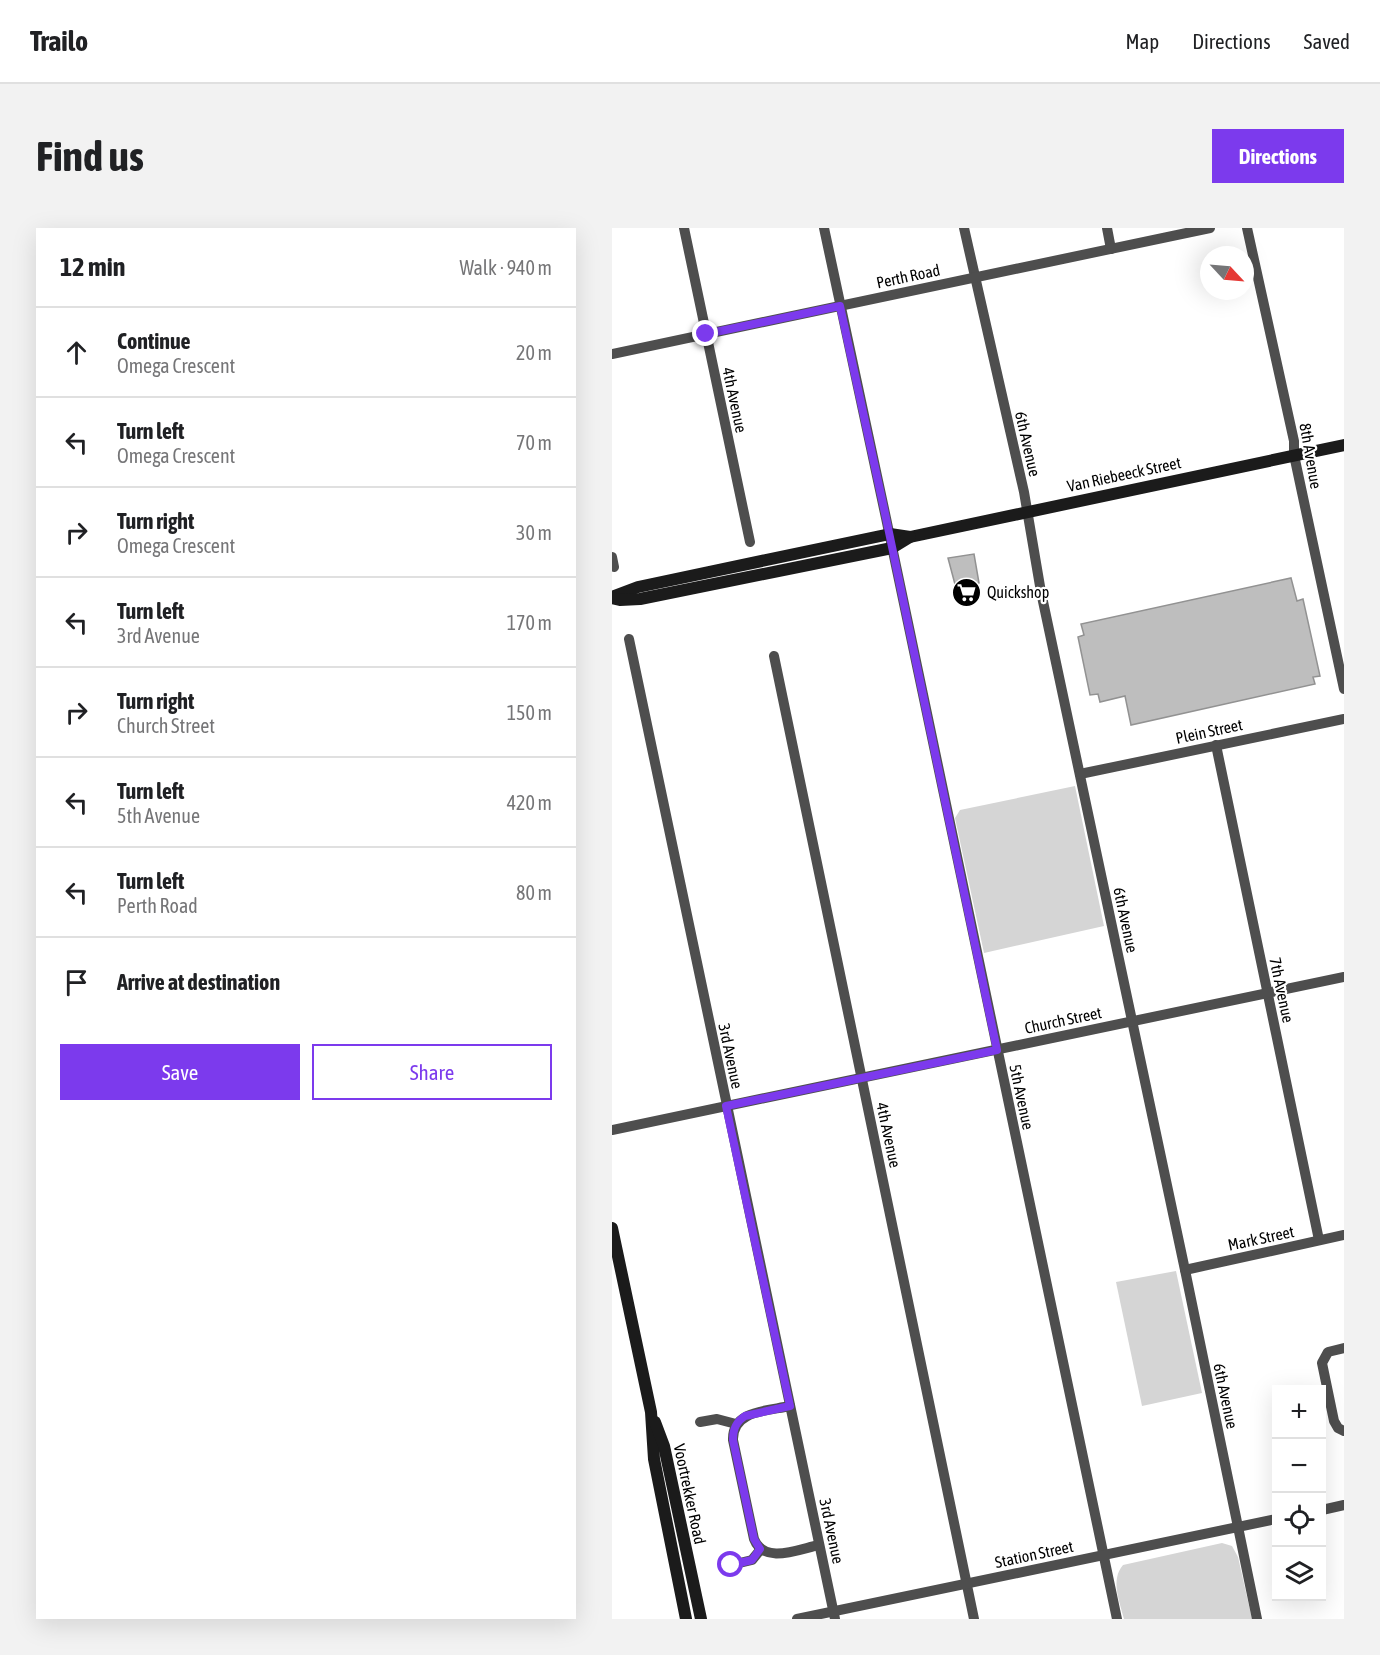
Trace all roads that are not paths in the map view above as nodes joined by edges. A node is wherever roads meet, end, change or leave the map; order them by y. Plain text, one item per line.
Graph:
1 (684, 228) edge
2 (824, 228) edge
3 (964, 228) edge
4 (1107, 228) edge
5 (1210, 228) edge
6 (1247, 228) edge
7 (1111, 249) junction
8 (974, 278) junction
9 (840, 306) junction
10 (706, 334) junction
11 (612, 354) edge
12 (1344, 445) edge
13 (1294, 455) junction
14 (1028, 510) junction
15 (890, 534) junction
16 (910, 537) junction
17 (750, 542) dead end
18 (892, 548) junction
19 (612, 597) edge
20 (629, 639) dead end
21 (774, 656) dead end
22 (1344, 688) edge
23 (1344, 718) edge
24 (1216, 745) junction
25 (1080, 774) junction
26 (1344, 977) edge
27 (1267, 993) junction
28 (1132, 1020) junction
29 (997, 1050) junction
30 (862, 1078) junction
31 (726, 1106) junction
32 (612, 1130) edge
33 (612, 1228) edge
34 (1344, 1235) edge
35 (1319, 1240) junction
36 (1185, 1270) junction
37 (1344, 1348) edge
38 (790, 1406) junction
39 (651, 1413) junction
40 (700, 1422) dead end
41 (736, 1424) junction
42 (1344, 1431) edge
43 (1344, 1505) edge
44 (1326, 1508) edge
45 (1272, 1520) edge
46 (1238, 1527) junction
47 (819, 1545) junction
48 (760, 1549) junction
49 (1103, 1555) junction
50 (731, 1565) dead end
51 (967, 1584) junction
52 (834, 1615) edge
53 (686, 1619) edge
54 (701, 1619) edge
55 (797, 1619) edge
56 (974, 1619) edge
57 (1117, 1619) edge
58 (1257, 1619) edge

1 - 10 street, 4th Avenue
2 - 9 street, 5th Avenue
3 - 8 street, 6th Avenue
4 - 7 street
5 - 7 street, Perth Road
6 - 13 street, 8th Avenue
7 - 8 street, Perth Road
8 - 9 street, Perth Road
8 - 14 street, 6th Avenue
9 - 10 street, Perth Road
9 - 15 street, 5th Avenue
10 - 11 street, Perth Road
10 - 17 street, 4th Avenue
12 - 13 main road, Van Riebeeck Street
13 - 14 main road, Van Riebeeck Street
13 - 22 street, 8th Avenue
14 - 16 main road, Van Riebeeck Street
14 - 25 street, 6th Avenue
15 - 16 main road, Van Riebeeck Street
15 - 18 street, 5th Avenue
15 - 19 main road, Van Riebeeck Street
16 - 18 main road, Van Riebeeck Street
18 - 19 main road, Van Riebeeck Street
18 - 29 street, 5th Avenue
20 - 31 street, 3rd Avenue
21 - 30 street, 4th Avenue
23 - 24 street, Plein Street
24 - 25 street, Plein Street
24 - 27 street, 7th Avenue
25 - 28 street, 6th Avenue
26 - 27 street, Church Street
27 - 28 street, Church Street
27 - 35 street, 7th Avenue
28 - 29 street, Church Street
28 - 36 street, 6th Avenue
29 - 30 street, Church Street
29 - 49 street, 5th Avenue
30 - 31 street, Church Street
30 - 51 street, 4th Avenue
31 - 32 street, Church Street
31 - 38 street, 3rd Avenue
33 - 39 main road, Voortrekker Road
34 - 35 street, Mark Street
35 - 36 street, Mark Street
36 - 46 street, 6th Avenue
37 - 42 street
38 - 41 street
38 - 47 street, 3rd Avenue
39 - 53 main road, Voortrekker Road
39 - 54 main road, Voortrekker Road
40 - 41 street
41 - 48 street
43 - 44 street
45 - 46 street, Station Street
46 - 49 street, Station Street
46 - 58 street, 6th Avenue
47 - 48 street
47 - 52 street, 3rd Avenue
48 - 50 street
49 - 51 street, Station Street
49 - 57 street, 5th Avenue
51 - 52 street, Station Street
51 - 56 street, 4th Avenue
52 - 55 street, Station Street

